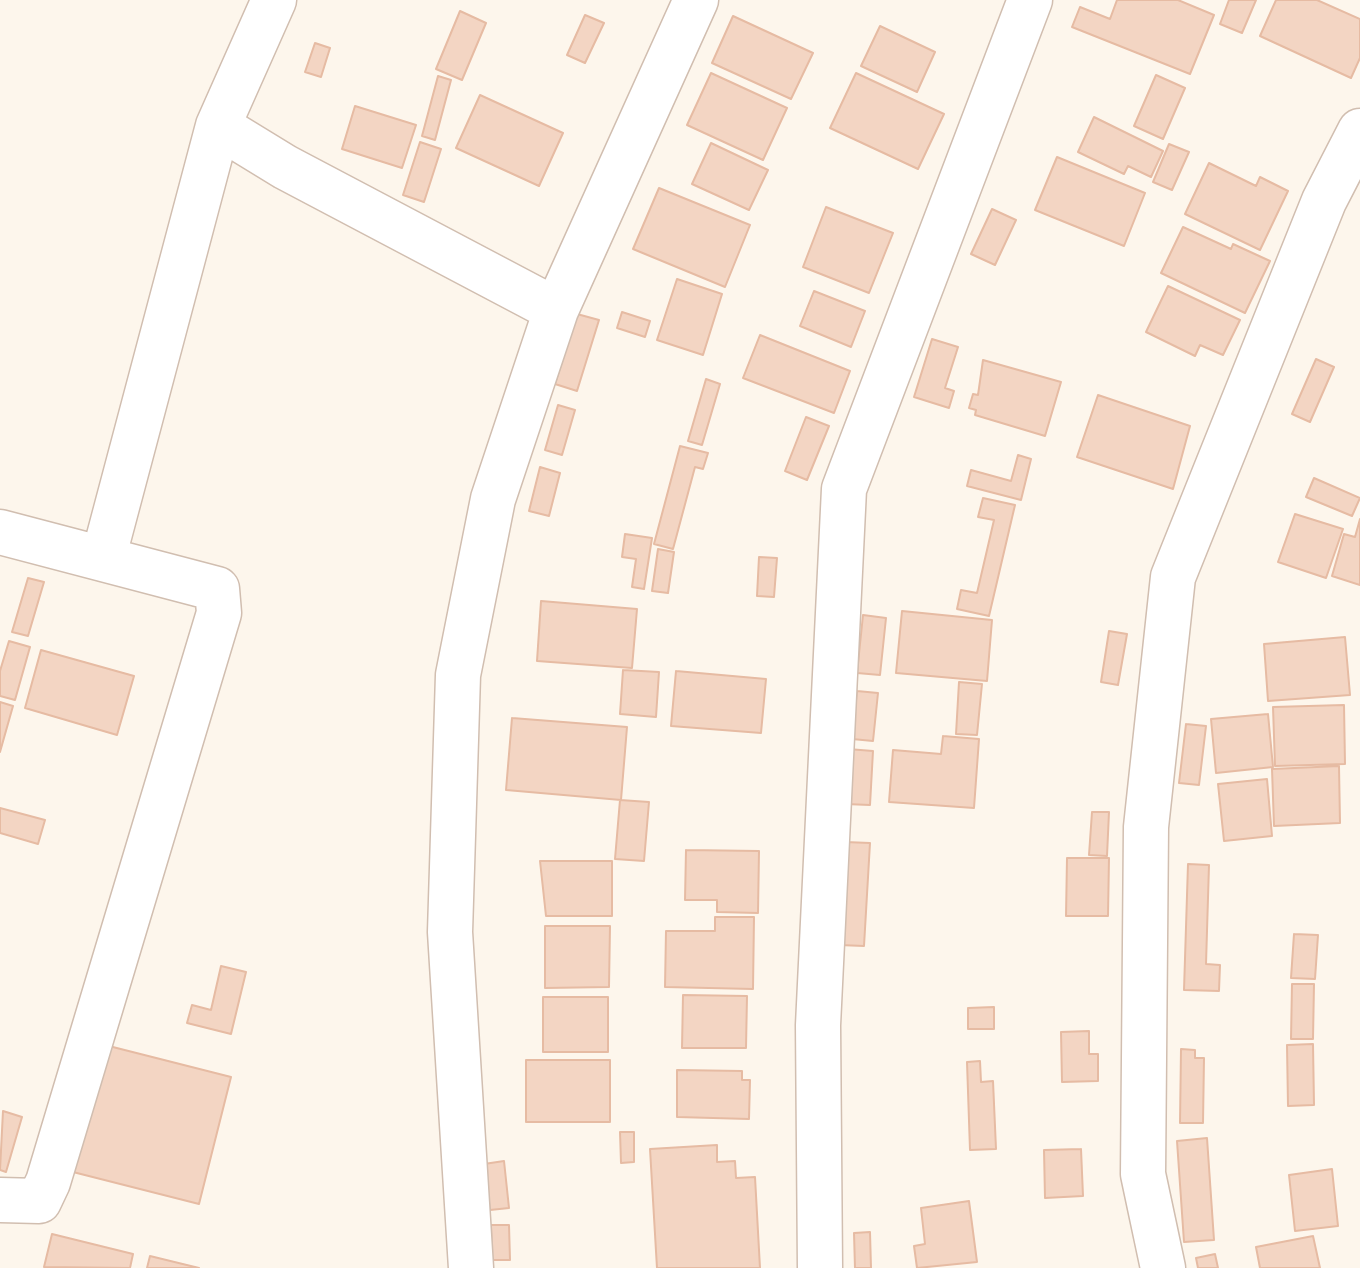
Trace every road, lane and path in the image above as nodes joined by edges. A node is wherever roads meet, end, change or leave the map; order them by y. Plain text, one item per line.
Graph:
1 (274, 0) edge
2 (696, 0) edge
3 (1030, 0) edge
4 (218, 126) junction
5 (1360, 131) edge
6 (556, 310) junction
7 (0, 532) edge
8 (103, 559) junction
9 (0, 1200) edge
10 (471, 1268) edge
11 (820, 1268) edge
12 (1163, 1268) edge

1 - 4 street
2 - 6 street
3 - 11 street
4 - 6 street
4 - 8 street
5 - 12 street
6 - 10 street
7 - 8 street
8 - 9 street

